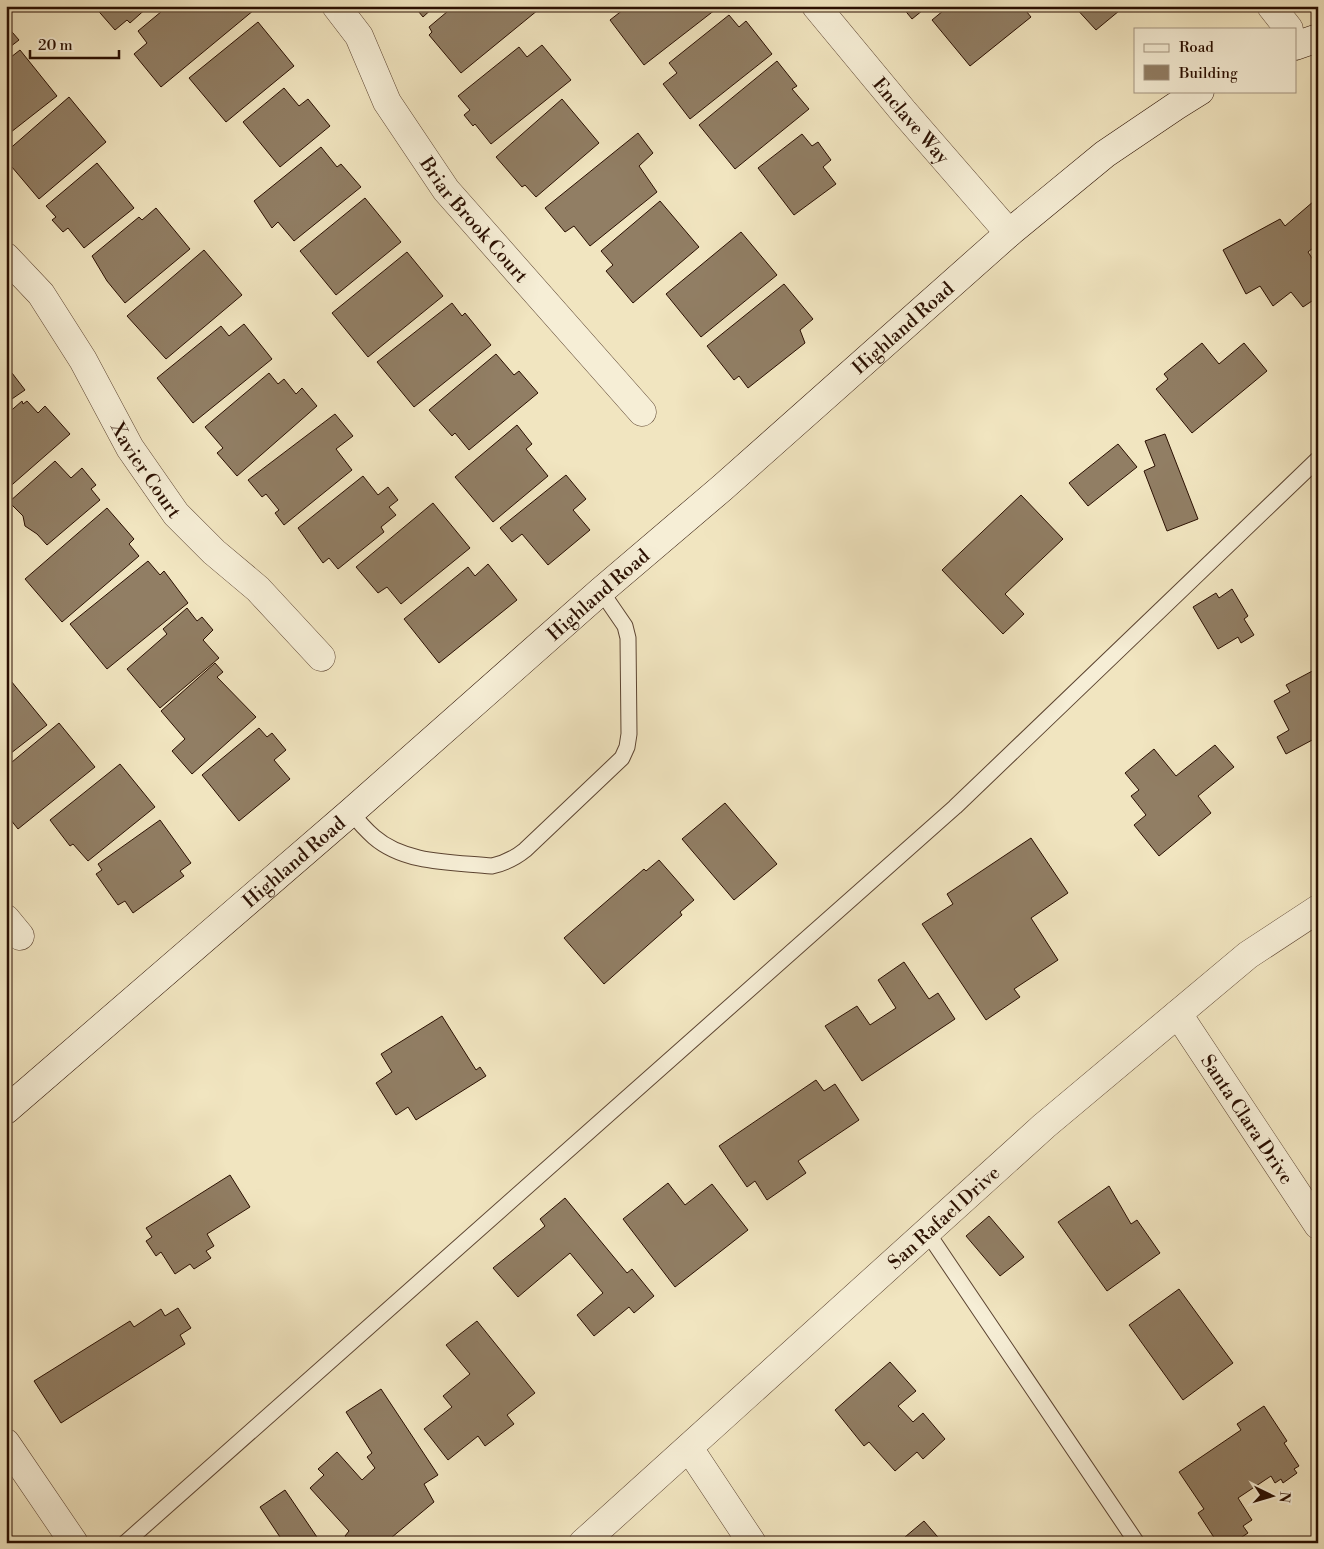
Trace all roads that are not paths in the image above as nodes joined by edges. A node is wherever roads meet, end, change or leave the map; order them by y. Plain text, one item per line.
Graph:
1 (336, 6) edge
2 (816, 6) edge
3 (1272, 6) edge
4 (1291, 28) edge
5 (1198, 92) edge
6 (1010, 233) junction
7 (6, 256) edge
8 (642, 412) dead end
9 (1318, 459) edge
10 (601, 591) junction
11 (321, 658) dead end
12 (350, 812) junction
13 (1318, 909) edge
14 (1178, 1014) junction
15 (6, 1110) edge
16 (1318, 1225) edge
17 (927, 1232) junction
18 (6, 1443) edge
19 (689, 1448) junction
20 (74, 1543) edge
21 (124, 1543) edge
22 (583, 1543) edge
23 (752, 1543) edge
24 (1137, 1543) edge

1 - 8 street, Briar Brook Court
2 - 6 street, Enclave Way
3 - 4 street
5 - 6 street, Highland Road
6 - 10 street, Highland Road
7 - 11 street, Xavier Court
9 - 21 lane
10 - 12 street, Highland Road
10 - 12 lane
12 - 15 street, Highland Road
13 - 14 street, San Rafael Drive
14 - 16 street, Santa Clara Drive
14 - 17 street, San Rafael Drive
17 - 19 street, San Rafael Drive
17 - 24 lane
18 - 20 street
19 - 22 street, San Rafael Drive
19 - 23 street

